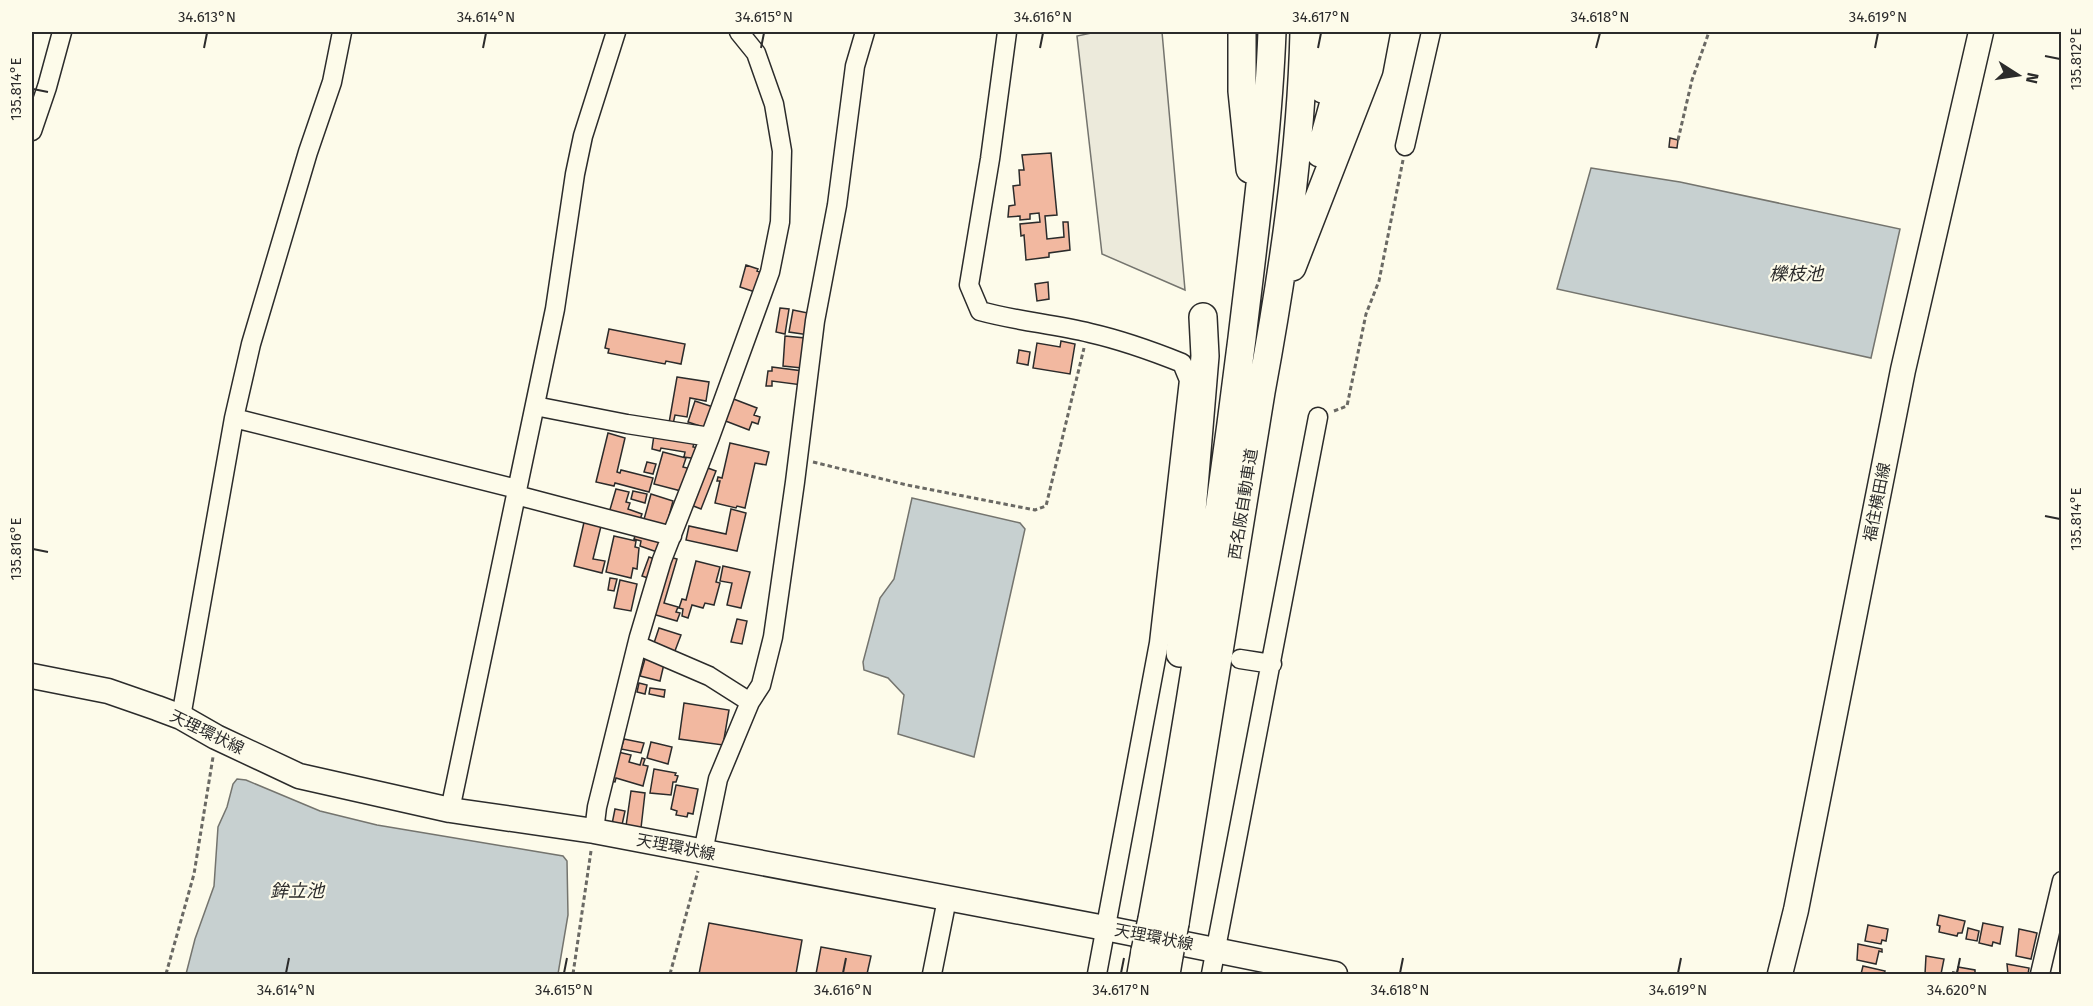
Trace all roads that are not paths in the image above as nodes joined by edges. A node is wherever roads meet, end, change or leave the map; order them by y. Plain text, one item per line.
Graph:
1 (62, 32) edge
2 (342, 32) edge
3 (616, 32) edge
4 (739, 32) edge
5 (866, 32) edge
6 (1007, 32) edge
7 (1224, 32) edge
8 (1232, 32) edge
9 (1242, 32) edge
10 (1252, 32) edge
11 (1263, 32) edge
12 (1272, 32) edge
13 (1304, 32) edge
14 (1319, 32) edge
15 (1329, 32) edge
16 (1342, 32) edge
17 (1351, 32) edge
18 (1362, 32) edge
19 (1376, 32) edge
20 (1431, 32) edge
21 (1981, 32) edge
22 (1233, 83) junction
23 (32, 130) edge
24 (1405, 146) road end
25 (1250, 158) junction
26 (1253, 248) junction
27 (1277, 304) junction
28 (1203, 317) dead end
29 (535, 406) junction
30 (1318, 417) road end
31 (234, 418) junction
32 (710, 437) junction
33 (516, 492) junction
34 (672, 537) junction
35 (637, 645) junction
36 (1240, 659) dead end
37 (1272, 664) junction
38 (32, 676) edge
39 (750, 702) junction
40 (181, 717) junction
41 (450, 810) junction
42 (594, 831) junction
43 (1167, 838) junction
44 (703, 852) junction
45 (2061, 880) edge
46 (948, 898) junction
47 (1163, 921) junction
48 (1105, 928) junction
49 (1215, 949) junction
50 (1155, 964) edge
51 (932, 975) edge
52 (1097, 975) edge
53 (1211, 975) edge
54 (1335, 975) edge
55 (1780, 975) edge
56 (2040, 975) edge

1 - 23 street
2 - 31 street
3 - 29 street
4 - 32 street
5 - 39 street
6 - 48 street
7 - 22 highway
8 - 22 highway
9 - 25 highway
10 - 26 highway
11 - 26 highway
12 - 26 highway, 西名阪自動車道
13 - 27 highway, 西名阪自動車道
14 - 27 highway
15 - 27 highway
16 - 27 highway
17 - 27 highway
18 - 27 highway
19 - 27 highway
20 - 24 street
21 - 55 main road, 福住横田線
22 - 25 highway
25 - 26 highway
26 - 43 highway, 西名阪自動車道
27 - 47 highway, 西名阪自動車道
28 - 43 highway
29 - 32 street
29 - 33 street
30 - 37 street
31 - 33 street
31 - 40 street
32 - 34 street
33 - 34 street
33 - 41 street
34 - 35 street
35 - 39 street
35 - 42 street
36 - 37 street
37 - 49 street
38 - 40 main road, 天理環状線
39 - 44 street
40 - 41 main road, 天理環状線
41 - 42 main road, 天理環状線
42 - 44 main road, 天理環状線
43 - 47 highway, 西名阪自動車道
44 - 46 main road, 天理環状線
45 - 56 street
46 - 48 main road, 天理環状線
46 - 51 street
47 - 50 highway, 西名阪自動車道, bridge
48 - 49 main road, 天理環状線
48 - 52 street
49 - 53 street
49 - 54 main road, 天理環状線

